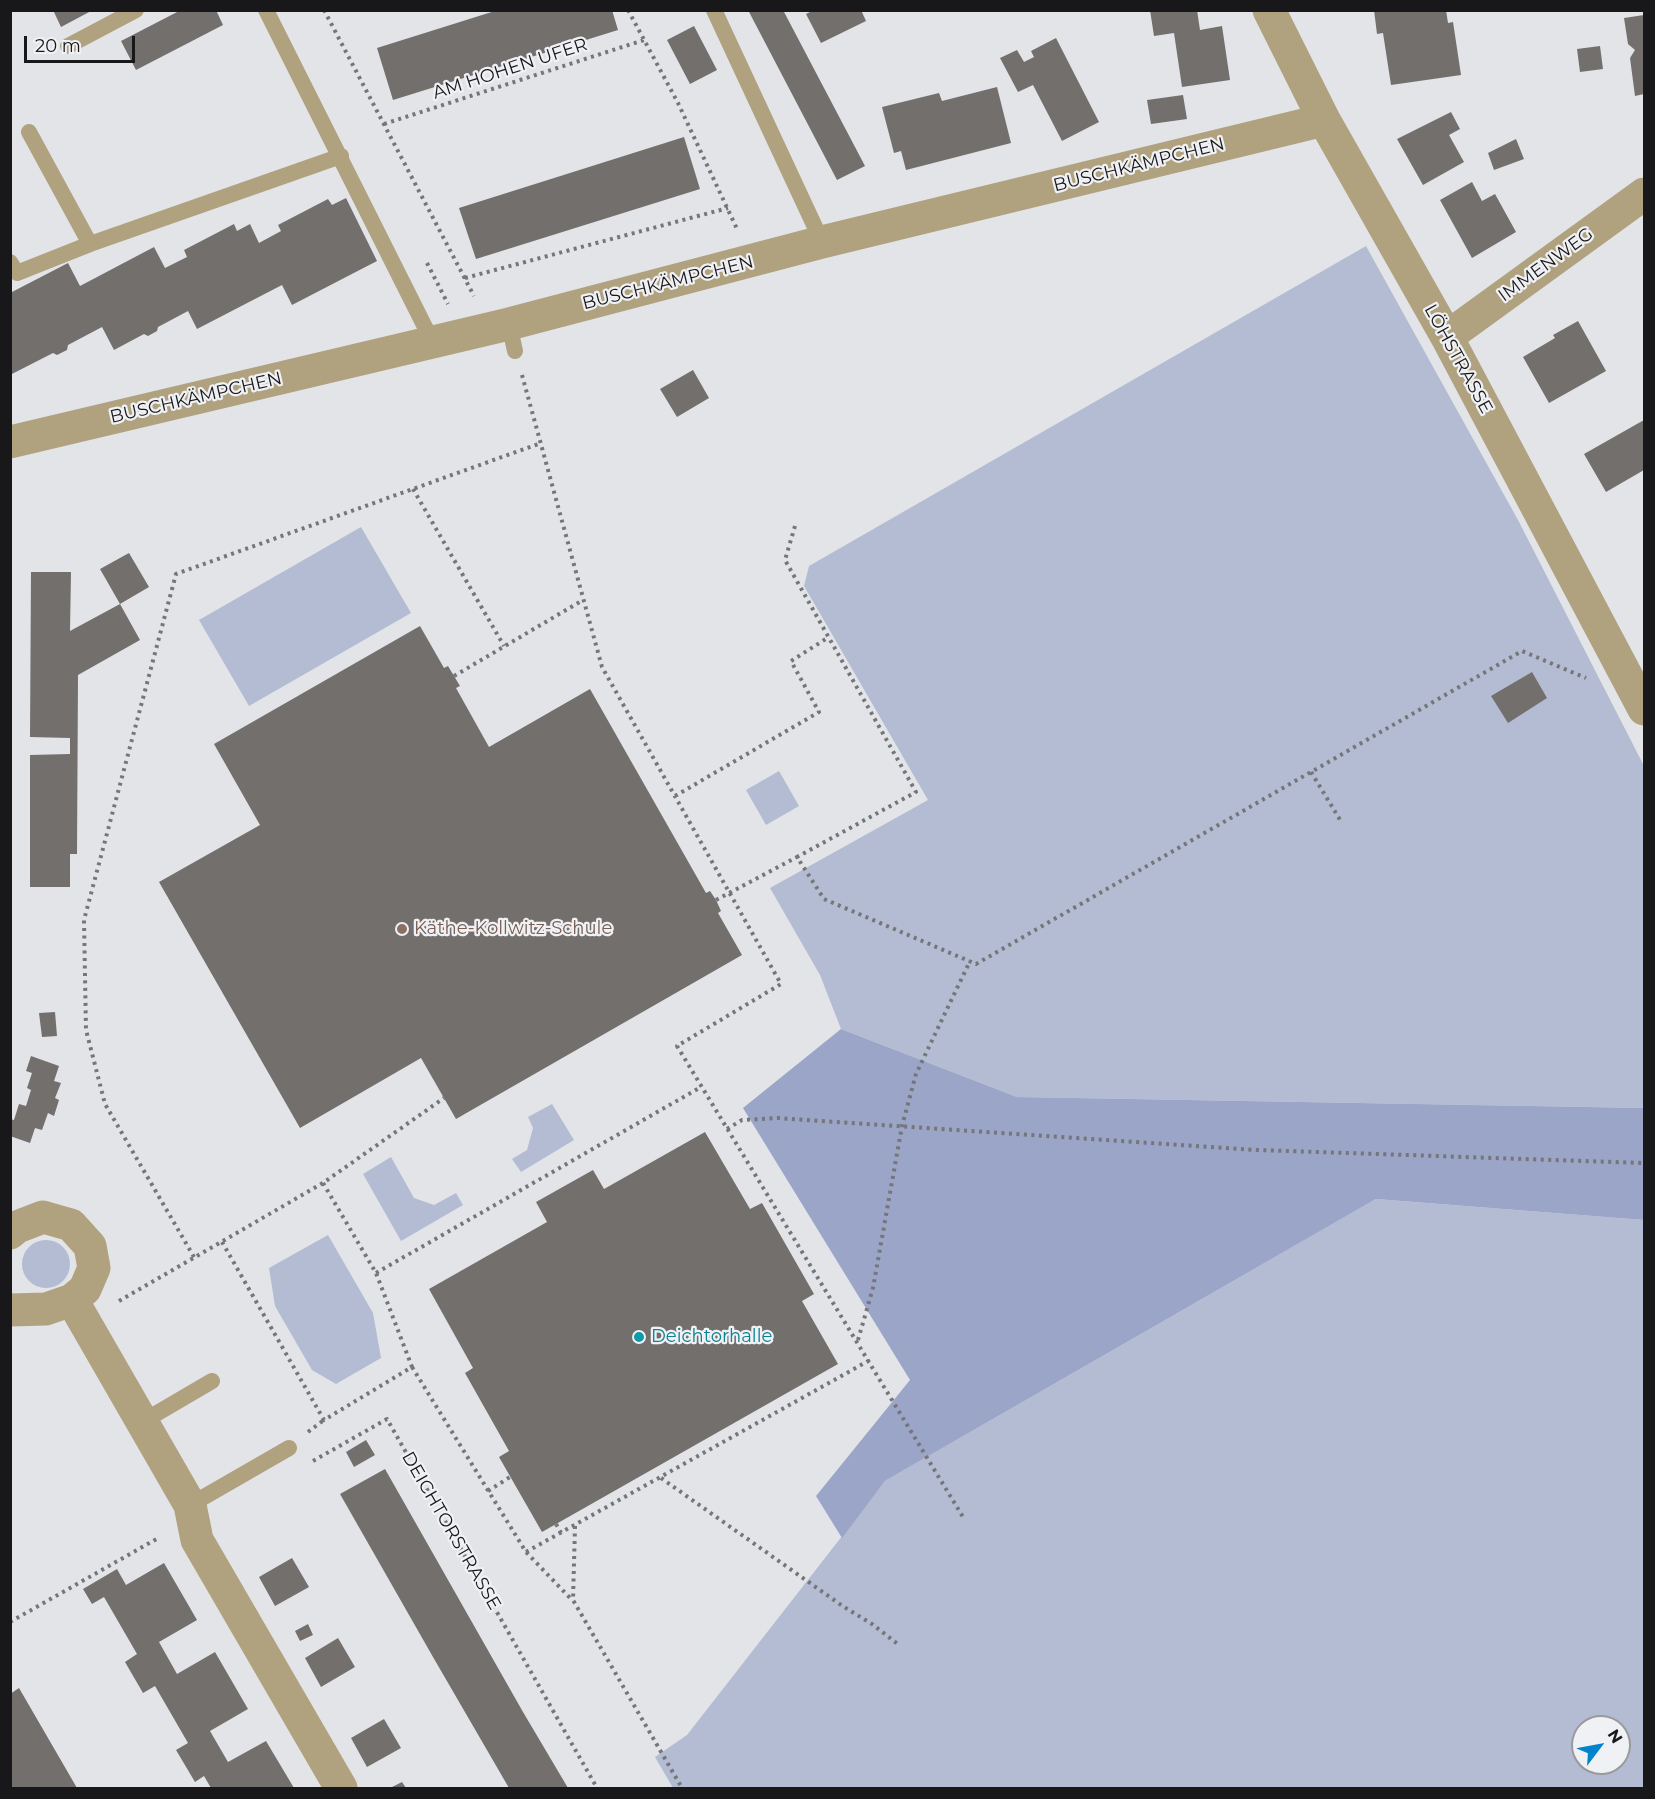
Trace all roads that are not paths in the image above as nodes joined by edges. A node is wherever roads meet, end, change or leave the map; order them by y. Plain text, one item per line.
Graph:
1 (136, 10) edge
2 (266, 10) edge
3 (714, 10) edge
4 (1269, 10) edge
5 (68, 46) dead end
6 (1324, 120) junction
7 (29, 132) dead end
8 (340, 156) junction
9 (1644, 194) edge
10 (822, 242) junction
11 (90, 244) junction
12 (10, 262) edge
13 (1447, 337) junction
14 (432, 342) junction
15 (10, 442) edge
16 (1644, 709) edge
17 (10, 1233) edge
18 (72, 1300) junction
19 (10, 1310) edge
20 (212, 1381) dead end
21 (142, 1422) junction
22 (289, 1448) dead end
23 (191, 1512) junction
24 (341, 1788) edge

1 - 5 lane
2 - 8 lane
3 - 10 lane
4 - 6 street, LÖHSTRASSE
6 - 10 street, BUSCHKÄMPCHEN
6 - 13 street, LÖHSTRASSE
7 - 11 lane
8 - 11 lane
8 - 14 lane
9 - 13 street, IMMENWEG
10 - 14 street, BUSCHKÄMPCHEN
11 - 12 lane
13 - 16 street, LÖHSTRASSE
14 - 15 street, BUSCHKÄMPCHEN
17 - 18 street
18 - 19 street
18 - 21 street
20 - 21 lane
21 - 23 street
22 - 23 lane
23 - 24 street

